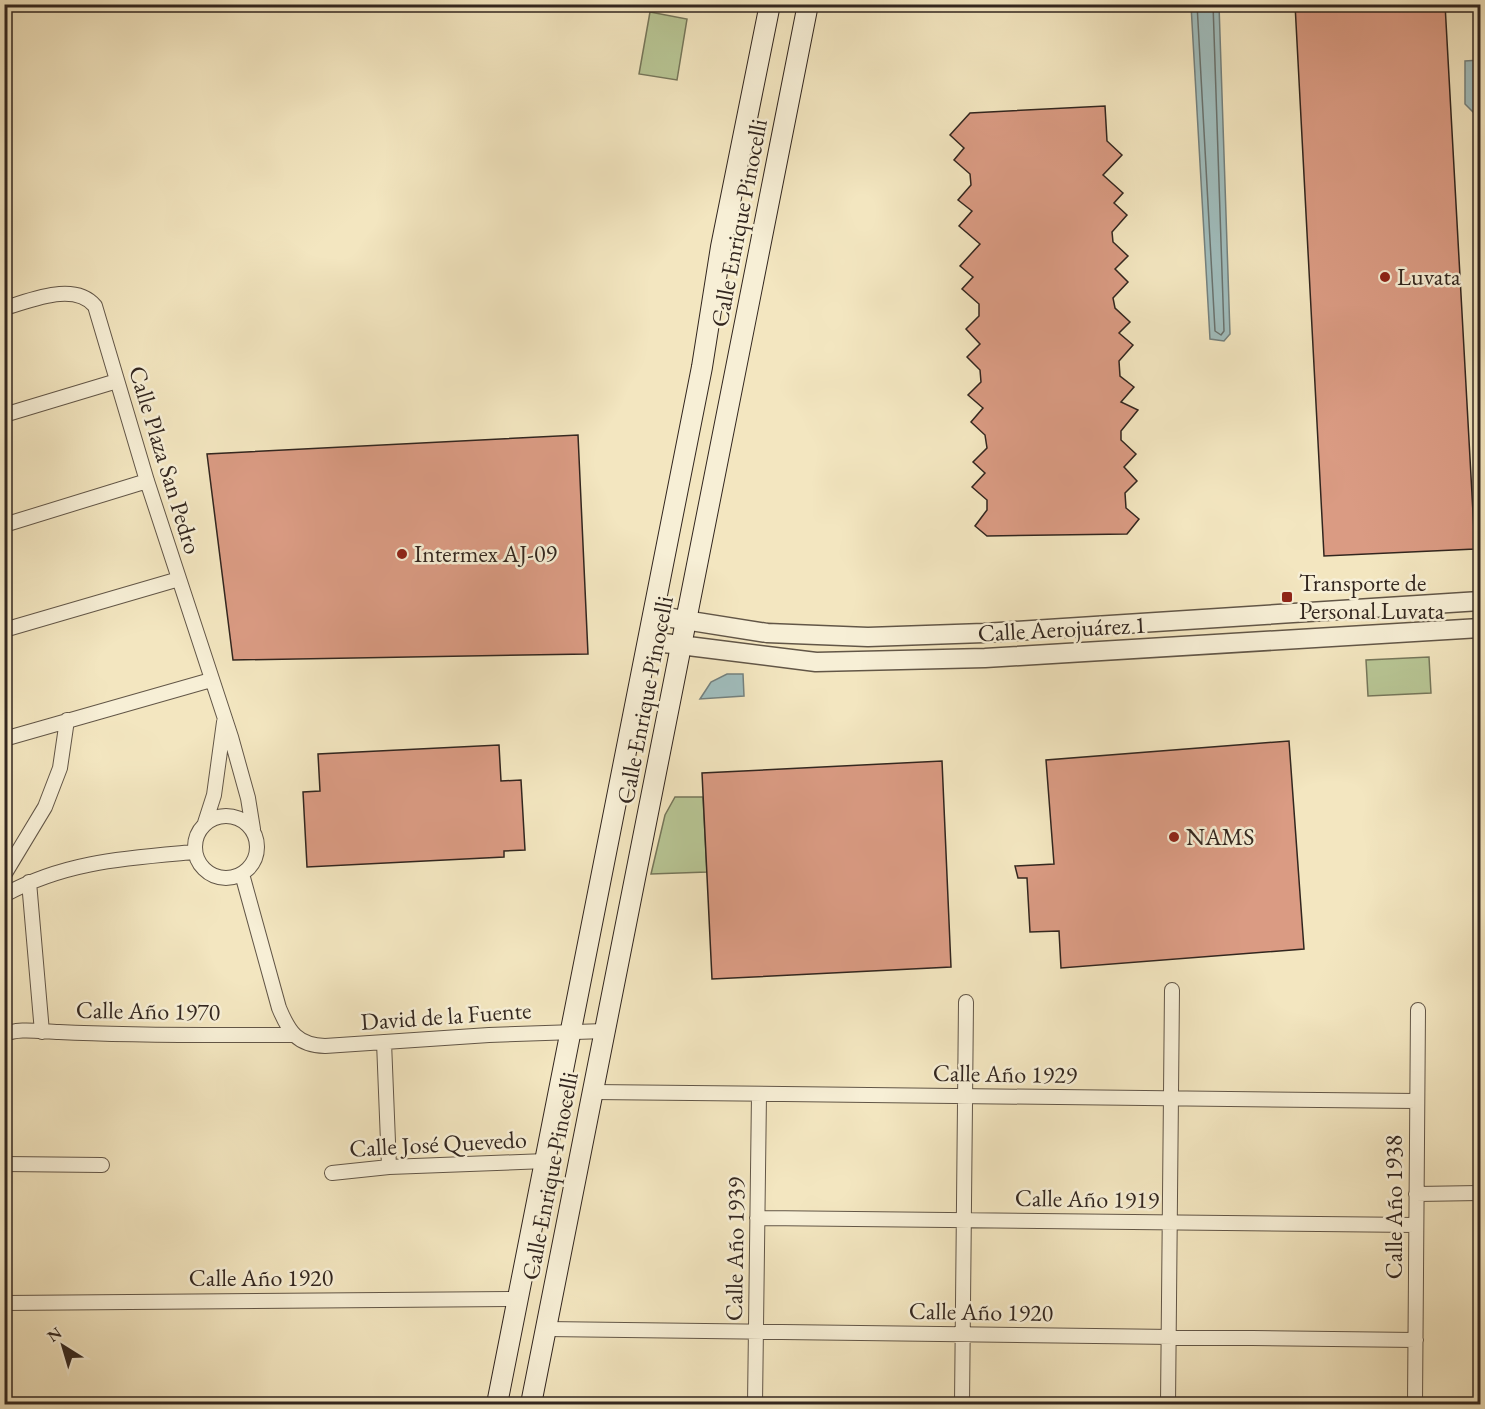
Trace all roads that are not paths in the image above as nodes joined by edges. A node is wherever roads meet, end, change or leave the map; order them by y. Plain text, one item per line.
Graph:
1 (770, 4) edge
2 (808, 4) edge
3 (4, 308) edge
4 (117, 381) junction
5 (4, 415) edge
6 (147, 481) junction
7 (4, 525) edge
8 (179, 579) junction
9 (1480, 602) edge
10 (653, 615) junction
11 (686, 620) junction
12 (1480, 628) edge
13 (4, 630) edge
14 (648, 641) junction
15 (681, 646) junction
16 (211, 680) junction
17 (67, 720) junction
18 (224, 720) junction
19 (4, 739) edge
20 (206, 824) junction
21 (253, 829) junction
22 (195, 852) junction
23 (242, 874) junction
24 (4, 875) edge
25 (29, 882) junction
26 (4, 895) edge
27 (1172, 990) dead end
28 (966, 1002) dead end
29 (1418, 1010) dead end
30 (571, 1031) junction
31 (605, 1031) junction
32 (42, 1032) junction
33 (4, 1035) edge
34 (292, 1035) junction
35 (384, 1042) junction
36 (593, 1092) junction
37 (759, 1094) junction
38 (965, 1096) junction
39 (1171, 1098) junction
40 (1417, 1101) junction
41 (546, 1161) junction
42 (4, 1164) edge
43 (102, 1165) dead end
44 (389, 1167) junction
45 (332, 1173) dead end
46 (1480, 1193) edge
47 (1416, 1194) junction
48 (757, 1218) junction
49 (964, 1220) junction
50 (1170, 1222) junction
51 (1416, 1225) junction
52 (518, 1299) junction
53 (4, 1303) edge
54 (546, 1329) junction
55 (756, 1332) junction
56 (963, 1334) junction
57 (1168, 1337) junction
58 (1416, 1340) junction
59 (497, 1404) edge
60 (531, 1404) edge
61 (755, 1404) edge
62 (962, 1404) edge
63 (1167, 1404) edge
64 (1415, 1404) edge

1 - 10 main road, Calle Enrique Pinocelli
2 - 11 main road, Calle Enrique Pinocelli
3 - 4 street, Calle Plaza San Pedro
4 - 5 street
4 - 6 street, Calle Plaza San Pedro
6 - 7 street
6 - 8 street, Calle Plaza San Pedro
8 - 13 street
8 - 16 street, Calle Plaza San Pedro
9 - 11 street, Calle Aerojuárez 1
10 - 11 street, Calle Aerojuárez 1
10 - 14 main road, Calle Enrique Pinocelli
11 - 15 main road, Calle Enrique Pinocelli
12 - 15 street, Calle Aerojuárez 1
14 - 15 street, Calle Aerojuárez 1
14 - 30 main road, Calle Enrique Pinocelli
15 - 31 main road, Calle Enrique Pinocelli
16 - 17 street
16 - 18 street, Calle Plaza San Pedro
17 - 19 street
17 - 24 street
18 - 20 street, Calle Plaza San Pedro
18 - 21 street, Calle Plaza San Pedro
20 - 21 street
20 - 22 street
21 - 23 street
22 - 23 street
22 - 25 street
23 - 34 street
25 - 26 street
25 - 32 street
27 - 39 street
28 - 38 street
29 - 40 street, Calle Año 1938
30 - 31 street, David de la Fuente
30 - 35 street, David de la Fuente
30 - 41 main road, Calle Enrique Pinocelli
31 - 36 main road, Calle Enrique Pinocelli
32 - 33 street, Calle Año 1970
32 - 34 street, Calle Año 1970
34 - 35 street, David de la Fuente
35 - 44 street
36 - 37 street, Calle Año 1929
36 - 54 main road, Calle Enrique Pinocelli
37 - 38 street, Calle Año 1929
37 - 48 street, Calle Año 1939
38 - 39 street, Calle Año 1929
38 - 49 street
39 - 40 street, Calle Año 1929
39 - 50 street
40 - 47 street, Calle Año 1938
41 - 44 street, Calle José Quevedo
41 - 52 main road, Calle Enrique Pinocelli
42 - 43 street
44 - 45 street, Calle José Quevedo
46 - 47 street
47 - 51 street, Calle Año 1938
48 - 49 street, Calle Año 1919
48 - 55 street, Calle Año 1939
49 - 50 street, Calle Año 1919
49 - 56 street
50 - 51 street, Calle Año 1919
50 - 57 street
51 - 58 street, Calle Año 1938
52 - 53 street, Calle Año 1920
52 - 59 main road, Calle Enrique Pinocelli
54 - 55 street, Calle Año 1920
54 - 60 main road, Calle Enrique Pinocelli
55 - 56 street, Calle Año 1920
55 - 61 street, Calle Año 1939
56 - 57 street, Calle Año 1920
56 - 62 street
57 - 58 street, Calle Año 1920
57 - 63 street
58 - 64 street, Calle Año 1938

